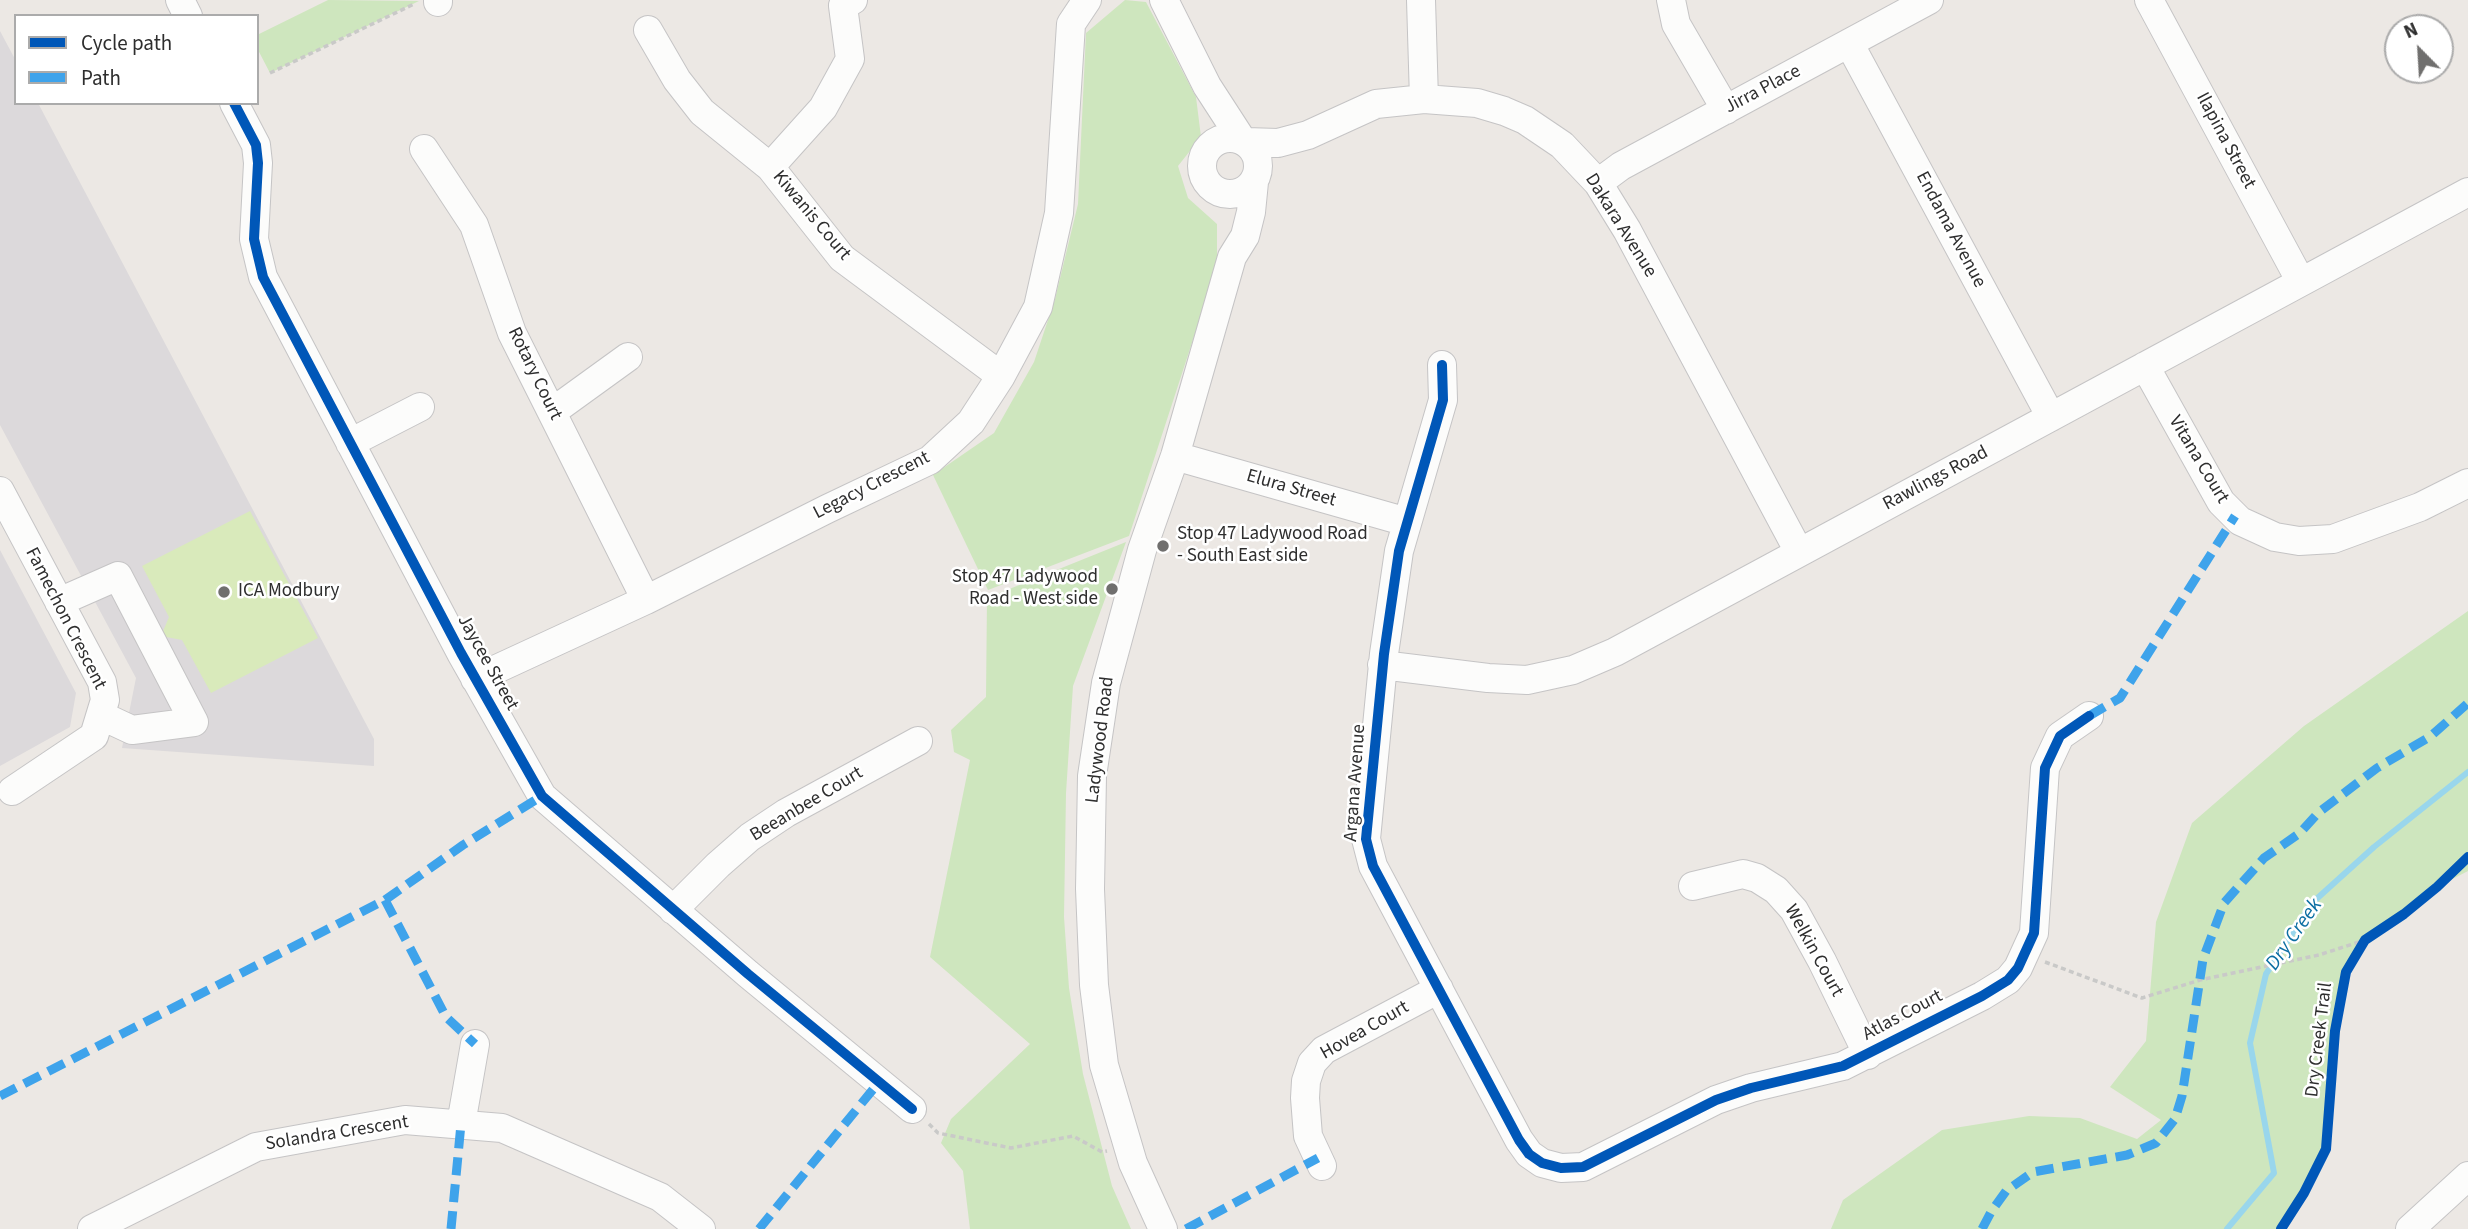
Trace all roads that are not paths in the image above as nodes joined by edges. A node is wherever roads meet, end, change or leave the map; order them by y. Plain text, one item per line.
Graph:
1 (853, 0) edge
2 (1087, 0) edge
3 (1164, 0) edge
4 (1421, 0) edge
5 (1671, 0) edge
6 (1929, 0) edge
7 (2149, 0) edge
8 (648, 30) dead end
9 (1849, 43) junction
10 (1207, 86) junction
11 (1424, 99) junction
12 (235, 105) edge
13 (1726, 110) junction
14 (1308, 135) junction
15 (1244, 141) junction
16 (1211, 145) junction
17 (424, 149) dead end
18 (770, 167) junction
19 (1255, 178) junction
20 (1598, 183) junction
21 (1212, 189) junction
22 (2468, 192) edge
23 (1232, 257) junction
24 (2301, 282) junction
25 (628, 357) dead end
26 (1442, 365) dead end
27 (2145, 366) junction
28 (1001, 376) junction
29 (421, 407) dead end
30 (552, 412) junction
31 (2051, 417) junction
32 (350, 443) junction
33 (1175, 456) junction
34 (2468, 483) edge
35 (0, 491) edge
36 (1407, 522) junction
37 (1800, 552) junction
38 (646, 600) junction
39 (59, 602) junction
40 (1382, 665) junction
41 (475, 679) junction
42 (102, 716) junction
43 (2089, 716) dead end
44 (918, 741) dead end
45 (12, 791) dead end
46 (1693, 886) dead end
47 (673, 910) junction
48 (1439, 989) junction
49 (475, 1044) dead end
50 (1868, 1055) junction
51 (912, 1109) road end
52 (461, 1125) junction
53 (1542, 1163) joint
54 (1322, 1166) dead end
55 (2468, 1176) edge
56 (92, 1229) edge
57 (701, 1229) edge
58 (1163, 1229) edge
59 (2410, 1229) edge

1 - 18 street
2 - 28 street, Legacy Crescent
3 - 10 street
4 - 11 street
5 - 13 street
6 - 9 street, Jirra Place
7 - 24 street, Ilapina Street
8 - 18 street, Kiwanis Court
9 - 13 street, Jirra Place
9 - 31 street, Endama Avenue
10 - 15 street
10 - 16 street
11 - 14 street, Dakara Avenue
11 - 20 street, Dakara Avenue
12 - 32 street, Jaycee Street
13 - 20 street, Jirra Place
14 - 15 street, Dakara Avenue
14 - 19 street, Dakara Avenue
15 - 16 street
15 - 19 street
16 - 21 street
17 - 30 street, Rotary Court
18 - 28 street, Kiwanis Court
19 - 21 street
19 - 23 street, Ladywood Road
20 - 37 street, Dakara Avenue
21 - 23 street, Ladywood Road
22 - 24 street, Rawlings Road
23 - 33 street, Ladywood Road
24 - 27 street, Rawlings Road
25 - 30 street
26 - 36 street, Argana Avenue
27 - 31 street, Rawlings Road
27 - 34 street, Vitana Court
28 - 38 street, Legacy Crescent
29 - 32 street
30 - 38 street, Rotary Court
31 - 37 street, Rawlings Road
32 - 41 street, Jaycee Street
33 - 36 street, Elura Street
33 - 58 street, Ladywood Road
35 - 39 street, Famechon Crescent
36 - 40 street, Argana Avenue
37 - 40 street, Rawlings Road
38 - 41 street, Legacy Crescent
39 - 42 street, Famechon Crescent
39 - 42 street
40 - 48 street, Argana Avenue
41 - 47 street, Jaycee Street
42 - 45 street, Famechon Crescent
43 - 50 street, Atlas Court
44 - 47 street, Beeanbee Court
46 - 50 street, Welkin Court
47 - 51 street, Jaycee Street
48 - 53 street, Argana Avenue
48 - 54 street, Hovea Court
49 - 52 street
50 - 53 street, Atlas Court
52 - 56 street, Solandra Crescent
52 - 57 street, Solandra Crescent
55 - 59 street

